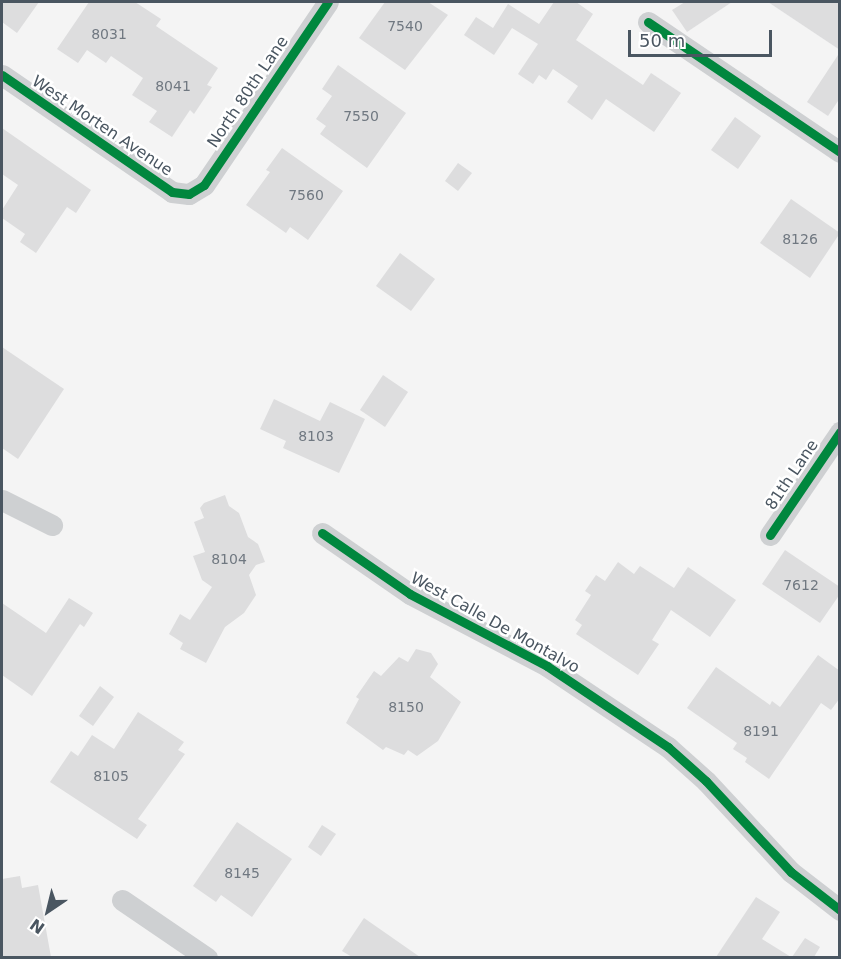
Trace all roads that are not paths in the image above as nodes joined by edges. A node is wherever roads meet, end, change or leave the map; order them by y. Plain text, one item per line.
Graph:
1 (328, 2) edge
2 (648, 22) dead end
3 (2, 75) edge
4 (840, 152) edge
5 (189, 194) joint
6 (840, 432) edge
7 (2, 500) edge
8 (52, 525) dead end
9 (322, 533) dead end
10 (770, 535) dead end
11 (122, 900) dead end
12 (840, 910) edge
13 (207, 957) edge

1 - 5 street, North 80th Lane
2 - 4 street
3 - 5 street, West Morten Avenue
6 - 10 street, 81th Lane
7 - 8 street
9 - 12 street, West Calle De Montalvo
11 - 13 street

